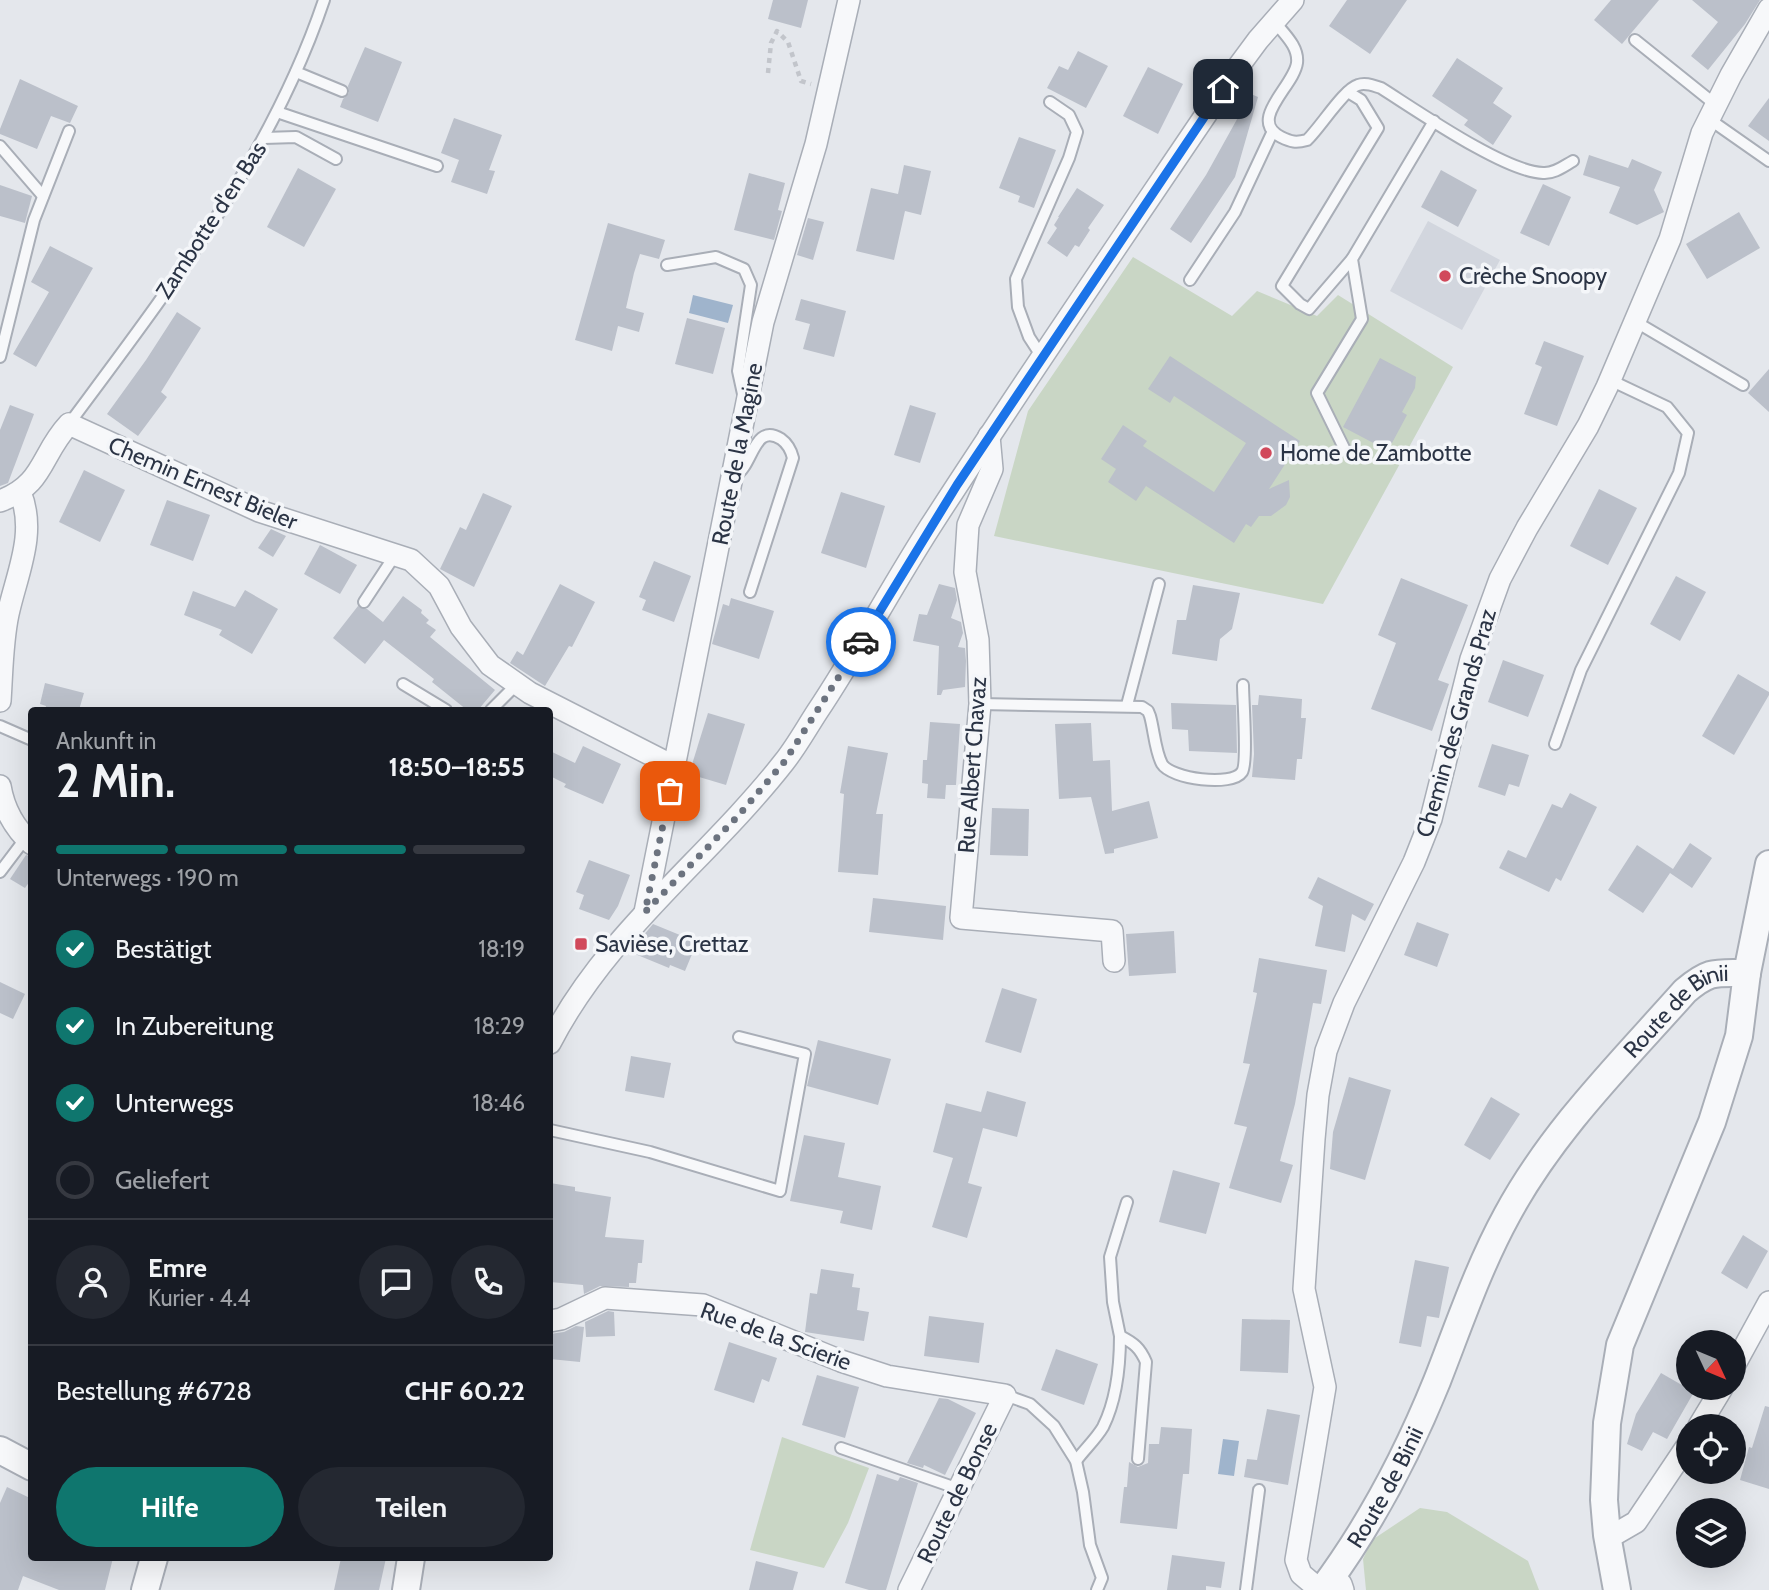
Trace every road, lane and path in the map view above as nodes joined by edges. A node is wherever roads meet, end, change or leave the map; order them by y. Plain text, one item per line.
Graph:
1 (324, 0) edge
2 (849, 0) edge
3 (1293, 0) edge
4 (1767, 17) edge
5 (1274, 21) junction
6 (1635, 40) dead end
7 (296, 72) junction
8 (768, 73) dead end
9 (828, 90) junction
10 (342, 91) dead end
11 (1348, 92) junction
12 (1050, 102) dead end
13 (277, 112) junction
14 (1713, 112) junction
15 (1434, 121) junction
16 (69, 131) dead end
17 (1272, 133) junction
18 (264, 138) junction
19 (0, 146) edge
20 (335, 159) dead end
21 (1573, 161) dead end
22 (1769, 161) edge
23 (437, 166) dead end
24 (43, 196) junction
25 (1352, 259) junction
26 (667, 265) dead end
27 (1190, 280) dead end
28 (1636, 322) junction
29 (0, 357) edge
30 (1042, 357) junction
31 (1610, 380) junction
32 (1743, 385) dead end
33 (746, 410) junction
34 (69, 424) junction
35 (989, 436) junction
36 (1345, 450) dead end
37 (733, 476) junction
38 (20, 492) junction
39 (0, 501) edge
40 (395, 555) junction
41 (1158, 584) dead end
42 (750, 592) dead end
43 (364, 602) dead end
44 (403, 684) dead end
45 (517, 684) junction
46 (1243, 685) dead end
47 (0, 701) edge
48 (980, 704) junction
49 (1128, 705) junction
50 (441, 707) edge
51 (494, 707) edge
52 (0, 726) edge
53 (28, 738) edge
54 (1555, 744) dead end
55 (675, 767) junction
56 (0, 786) edge
57 (28, 841) edge
58 (1769, 864) edge
59 (0, 872) edge
60 (645, 912) junction
61 (1114, 961) dead end
62 (1747, 973) junction
63 (553, 1037) edge
64 (739, 1037) dead end
65 (553, 1131) edge
66 (1127, 1202) dead end
67 (1769, 1302) edge
68 (553, 1320) edge
69 (1120, 1336) junction
70 (1746, 1344) edge
71 (1005, 1395) junction
72 (841, 1448) dead end
73 (0, 1450) edge
74 (1138, 1459) dead end
75 (1076, 1461) junction
76 (1676, 1462) edge
77 (28, 1465) edge
78 (959, 1489) junction
79 (1259, 1490) dead end
80 (1606, 1535) junction
81 (153, 1561) edge
82 (411, 1561) edge
83 (1102, 1578) junction
84 (1329, 1587) edge
85 (145, 1590) edge
86 (406, 1590) edge
87 (909, 1590) edge
88 (1097, 1590) edge
89 (1108, 1590) edge
90 (1246, 1590) edge
91 (1617, 1590) edge

1 - 7 lane, Zambotte d'en Bas
2 - 9 street, Route de la Magine
3 - 5 street
4 - 14 street, Chemin des Grands Praz
5 - 17 lane
5 - 30 street
6 - 14 lane
7 - 10 lane
7 - 13 lane, Zambotte d'en Bas
8 - 9 path
9 - 33 street, Route de la Magine
11 - 15 lane
11 - 17 lane
11 - 25 lane
12 - 30 lane
13 - 18 lane, Zambotte d'en Bas
13 - 23 lane
14 - 22 lane
14 - 28 street, Chemin des Grands Praz
15 - 21 lane
15 - 25 lane
16 - 24 lane
17 - 27 lane
18 - 20 lane
18 - 34 lane, Zambotte d'en Bas
19 - 24 lane
24 - 29 lane
25 - 36 lane
26 - 33 lane
28 - 31 street, Chemin des Grands Praz
28 - 32 lane
30 - 35 street
31 - 54 lane
31 - 84 street, Chemin des Grands Praz
33 - 37 street, Route de la Magine
34 - 38 street
34 - 40 street, Chemin Ernest Bieler
35 - 48 street, Rue Albert Chavaz
35 - 60 street
37 - 42 lane
37 - 55 street, Route de la Magine
38 - 39 street
38 - 47 street
40 - 43 lane
40 - 45 street, Chemin Ernest Bieler
41 - 49 lane
44 - 50 lane
45 - 51 lane
45 - 55 street, Chemin Ernest Bieler
46 - 49 lane
48 - 49 lane
48 - 61 street, Rue Albert Chavaz
52 - 53 lane
55 - 60 street, Route de la Magine
56 - 57 street
57 - 59 lane
58 - 62 street
60 - 63 street
62 - 80 street, Route de Binii
62 - 84 street, Route de Binii
64 - 65 lane
66 - 69 lane
67 - 70 street
68 - 71 street, Rue de la Scierie
69 - 74 lane
69 - 75 lane
71 - 75 lane
71 - 78 street, Route de Bonse
72 - 78 lane
73 - 77 street
75 - 83 lane
76 - 80 street
78 - 87 street, Route de Bonse
79 - 90 lane
80 - 91 street, Route de Binii
81 - 85 street
82 - 86 street
83 - 88 lane
83 - 89 lane

